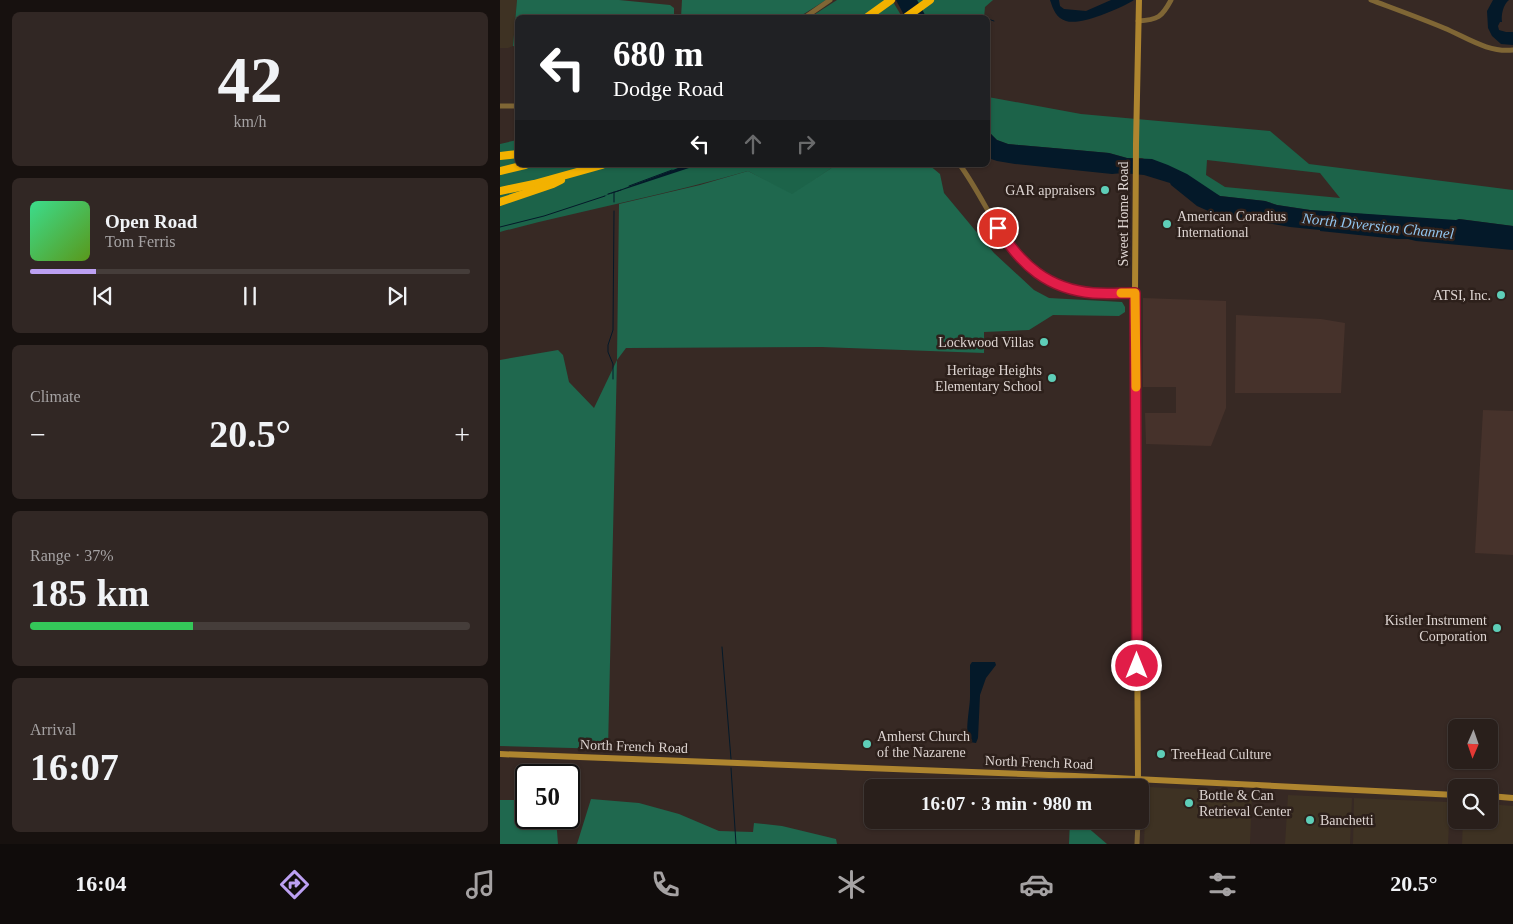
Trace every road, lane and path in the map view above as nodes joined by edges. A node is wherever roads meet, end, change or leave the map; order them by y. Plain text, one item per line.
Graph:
1 (830, 0) edge
2 (930, 0) edge
3 (1139, 0) edge
4 (1171, 0) edge
5 (1371, 0) edge
6 (890, 1) edge
7 (808, 15) edge
8 (870, 15) edge
9 (909, 15) edge
10 (1138, 20) junction
11 (1513, 50) edge
12 (500, 106) edge
13 (515, 106) edge
14 (515, 154) edge
15 (500, 156) edge
16 (515, 167) edge
17 (595, 167) edge
18 (961, 167) edge
19 (500, 170) edge
20 (574, 173) junction
21 (500, 191) edge
22 (500, 202) edge
23 (1135, 293) junction
24 (500, 754) edge
25 (1138, 778) junction
26 (1448, 795) edge
27 (1498, 797) edge
28 (1513, 798) edge
29 (1138, 829) edge
30 (1137, 844) edge

1 - 7 street
2 - 9 highway
3 - 10 main road, Sweet Home Road
4 - 10 street
5 - 11 street
6 - 8 highway
10 - 23 main road, Sweet Home Road
12 - 13 street
14 - 15 highway
16 - 19 highway
17 - 20 highway
18 - 23 street
20 - 21 highway
20 - 22 highway
23 - 25 main road, Sweet Home Road
24 - 25 main road, North French Road
25 - 26 main road, North French Road
27 - 28 main road
29 - 30 street

